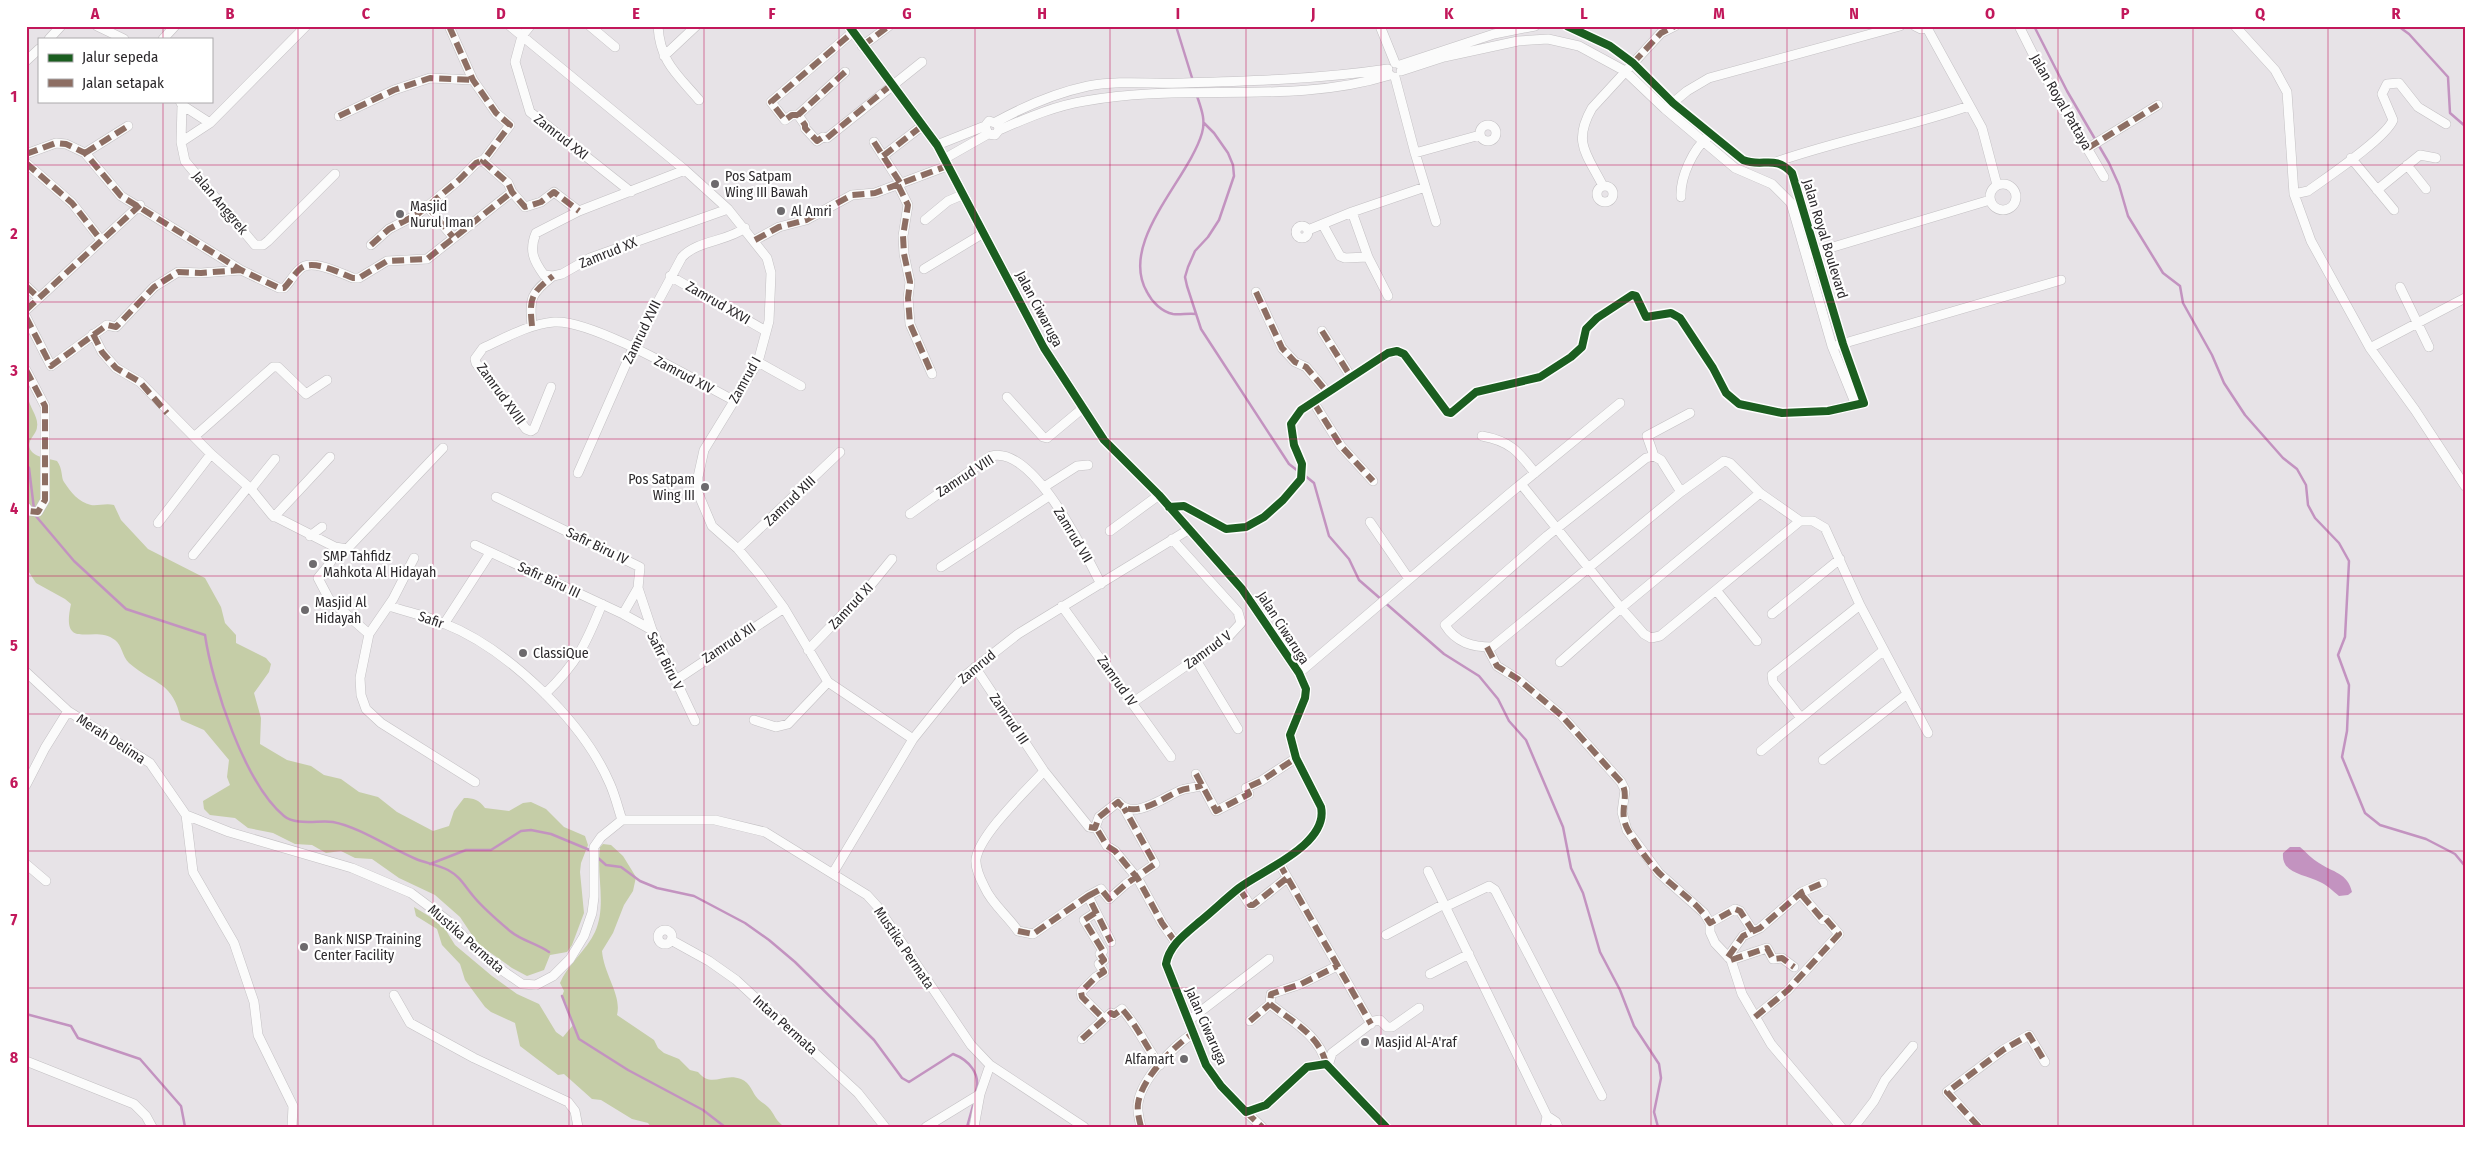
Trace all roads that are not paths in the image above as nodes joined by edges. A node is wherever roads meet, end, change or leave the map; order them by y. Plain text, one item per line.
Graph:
1 (61, 26) edge
2 (97, 26) edge
3 (175, 26) edge
4 (306, 26) edge
5 (449, 26) edge
6 (510, 26) edge
7 (530, 26) edge
8 (590, 26) edge
9 (658, 26) edge
10 (696, 26) edge
11 (889, 26) edge
12 (1380, 26) edge
13 (1535, 26) edge
14 (1568, 26) edge
15 (1674, 26) edge
16 (1900, 26) edge
17 (1915, 26) edge
18 (2019, 26) edge
19 (2235, 26) edge
20 (1928, 27) edge
21 (851, 29) edge
22 (522, 36) junction
23 (50, 38) edge
24 (122, 38) edge
25 (164, 38) edge
26 (1476, 39) junction
27 (862, 46) junction
28 (615, 47) dead end
29 (38, 50) edge
30 (1476, 50) junction
31 (664, 56) junction
32 (26, 61) edge
33 (922, 62) dead end
34 (1633, 63) junction
35 (1395, 70) junction
36 (1626, 70) junction
37 (845, 72) dead end
38 (473, 80) junction
39 (891, 85) junction
40 (699, 100) dead end
41 (181, 103) edge
42 (2158, 105) dead end
43 (1669, 106) junction
44 (1969, 106) junction
45 (798, 115) junction
46 (340, 116) dead end
47 (210, 123) junction
48 (2446, 124) dead end
49 (128, 126) dead end
50 (922, 126) junction
51 (997, 126) junction
52 (987, 130) junction
53 (1712, 133) junction
54 (1480, 135) dead end
55 (1703, 140) junction
56 (181, 142) junction
57 (874, 142) dead end
58 (937, 145) junction
59 (2088, 148) junction
60 (86, 153) junction
61 (1415, 153) junction
62 (26, 154) edge
63 (883, 156) junction
64 (2351, 158) junction
65 (2436, 158) dead end
66 (483, 160) junction
67 (26, 162) edge
68 (945, 162) junction
69 (1776, 162) junction
70 (2407, 165) junction
71 (685, 170) junction
72 (334, 174) dead end
73 (2104, 177) dead end
74 (899, 184) junction
75 (1997, 185) junction
76 (1603, 186) dead end
77 (1425, 187) junction
78 (2426, 189) dead end
79 (2377, 190) junction
80 (512, 192) junction
81 (632, 192) junction
82 (2294, 194) junction
83 (962, 195) junction
84 (1681, 196) dead end
85 (1990, 200) junction
86 (140, 205) junction
87 (426, 205) junction
88 (728, 209) junction
89 (2394, 210) dead end
90 (579, 211) junction
91 (1352, 212) junction
92 (924, 220) dead end
93 (1436, 222) dead end
94 (1323, 225) junction
95 (745, 228) junction
96 (1308, 230) dead end
97 (982, 234) junction
98 (453, 237) junction
99 (101, 240) junction
100 (754, 240) junction
101 (371, 245) dead end
102 (1816, 252) junction
103 (1806, 255) junction
104 (1368, 257) junction
105 (924, 269) dead end
106 (241, 270) junction
107 (553, 276) junction
108 (670, 276) junction
109 (2061, 280) dead end
110 (26, 286) edge
111 (2400, 287) dead end
112 (1256, 292) dead end
113 (1388, 296) dead end
114 (39, 298) junction
115 (2465, 298) edge
116 (26, 310) edge
117 (26, 317) edge
118 (2418, 323) junction
119 (532, 326) junction
120 (766, 330) junction
121 (1322, 331) dead end
122 (93, 334) junction
123 (1843, 344) junction
124 (1832, 346) junction
125 (2429, 346) dead end
126 (634, 348) junction
127 (2370, 348) junction
128 (758, 362) junction
129 (26, 370) edge
130 (932, 374) dead end
131 (1351, 377) junction
132 (327, 380) dead end
133 (801, 386) dead end
134 (551, 387) dead end
135 (1327, 392) junction
136 (1007, 397) dead end
137 (734, 401) junction
138 (1314, 403) junction
139 (1620, 403) dead end
140 (1860, 404) junction
141 (1083, 408) junction
142 (1690, 413) dead end
143 (1482, 436) dead end
144 (194, 437) junction
145 (442, 448) dead end
146 (840, 452) dead end
147 (211, 454) junction
148 (1654, 456) junction
149 (330, 457) dead end
150 (275, 459) dead end
151 (1088, 465) dead end
152 (578, 473) dead end
153 (1535, 473) junction
154 (1373, 481) dead end
155 (1521, 484) junction
156 (2465, 486) edge
157 (1044, 487) junction
158 (250, 488) junction
159 (1681, 492) junction
160 (1760, 493) junction
161 (1159, 495) junction
162 (1050, 496) junction
163 (496, 497) dead end
164 (1170, 507) junction
165 (31, 510) edge
166 (910, 514) dead end
167 (274, 517) junction
168 (1800, 521) junction
169 (1370, 522) dead end
170 (158, 524) dead end
171 (322, 527) dead end
172 (1557, 528) junction
173 (1188, 530) junction
174 (1110, 531) dead end
175 (310, 536) junction
176 (1172, 540) junction
177 (475, 545) dead end
178 (334, 547) junction
179 (738, 549) junction
180 (490, 552) junction
181 (193, 555) dead end
182 (414, 558) dead end
183 (892, 559) dead end
184 (1840, 559) junction
185 (941, 566) dead end
186 (1590, 569) junction
187 (1409, 579) junction
188 (1101, 584) junction
189 (638, 588) junction
190 (1716, 590) junction
191 (602, 604) junction
192 (1860, 605) junction
193 (389, 606) junction
194 (1062, 606) junction
195 (784, 608) junction
196 (1621, 608) junction
197 (623, 614) junction
198 (1772, 614) dead end
199 (444, 624) junction
200 (652, 630) junction
201 (368, 634) junction
202 (1757, 641) dead end
203 (1487, 647) junction
204 (808, 650) junction
205 (1884, 650) junction
206 (1196, 660) junction
207 (1560, 662) dead end
208 (975, 667) junction
209 (26, 672) edge
210 (1298, 673) junction
211 (676, 680) junction
212 (828, 682) junction
213 (545, 694) junction
214 (1907, 694) junction
215 (1132, 703) junction
216 (68, 711) junction
217 (1801, 718) junction
218 (754, 720) dead end
219 (695, 721) dead end
220 (1238, 729) dead end
221 (1928, 733) dead end
222 (913, 739) junction
223 (1761, 750) dead end
224 (1170, 757) dead end
225 (1296, 758) junction
226 (1823, 760) dead end
227 (1044, 771) junction
228 (1196, 774) dead end
229 (475, 782) dead end
230 (26, 785) edge
231 (1202, 785) junction
232 (1124, 808) junction
233 (186, 816) junction
234 (622, 820) junction
235 (1098, 831) dead end
236 (1279, 863) junction
237 (28, 868) edge
238 (1428, 871) dead end
239 (833, 873) junction
240 (1136, 877) junction
241 (1287, 878) junction
242 (46, 881) dead end
243 (1823, 883) dead end
244 (1239, 888) junction
245 (1800, 893) junction
246 (1088, 896) junction
247 (1445, 905) junction
248 (1095, 912) junction
249 (1710, 922) junction
250 (1753, 931) junction
251 (1386, 935) dead end
252 (670, 940) dead end
253 (1111, 942) dead end
254 (1176, 943) junction
255 (1469, 954) junction
256 (1730, 958) junction
257 (1269, 959) dead end
258 (1337, 966) junction
259 (1794, 967) dead end
260 (1430, 974) dead end
261 (394, 995) dead end
262 (1270, 1004) junction
263 (1419, 1008) dead end
264 (1755, 1017) junction
265 (1104, 1019) junction
266 (1188, 1021) junction
267 (1250, 1021) dead end
268 (1371, 1024) junction
269 (1192, 1034) junction
270 (1082, 1039) dead end
271 (1913, 1046) dead end
272 (26, 1061) edge
273 (2045, 1062) dead end
274 (990, 1065) junction
275 (1160, 1065) junction
276 (1327, 1065) junction
277 (980, 1094) junction
278 (1602, 1096) dead end
279 (1246, 1112) junction
280 (1547, 1116) junction
281 (152, 1127) edge
282 (292, 1127) edge
283 (578, 1127) edge
284 (885, 1127) edge
285 (926, 1127) edge
286 (974, 1127) edge
287 (1084, 1127) edge
288 (1141, 1127) edge
289 (1262, 1127) edge
290 (1386, 1127) edge
291 (1545, 1127) edge
292 (1558, 1127) edge
293 (1842, 1127) edge
294 (1854, 1127) edge
295 (1979, 1127) edge

1 - 23 street
2 - 24 street
3 - 25 street
4 - 47 street
5 - 38 street
6 - 22 street, Zamrud I
7 - 22 street
8 - 28 street
9 - 31 street
10 - 31 street
11 - 27 street
12 - 35 street
13 - 26 street
14 - 34 street, Jalan Royal Boulevard
15 - 34 street
16 - 43 street
17 - 20 street
18 - 59 street, Jalan Royal Pattaya
19 - 82 street
20 - 44 street
21 - 27 street, Jalan Ciwaruga
21 - 45 street
22 - 71 street, Zamrud I
22 - 81 street, Zamrud XXI
26 - 30 street
26 - 35 street
27 - 39 street, Jalan Ciwaruga
29 - 32 street
30 - 35 street, Jalan Royal Boulevard
30 - 36 street, Jalan Royal Boulevard
31 - 40 street
33 - 39 street
34 - 36 street
34 - 43 street, Jalan Royal Boulevard
35 - 51 street
35 - 51 street
35 - 61 street
36 - 43 street, Jalan Royal Boulevard
36 - 76 street
37 - 45 street
38 - 46 street
38 - 66 street
39 - 45 street
39 - 50 street, Jalan Ciwaruga
41 - 47 street
41 - 56 street
42 - 59 street
43 - 53 street, Jalan Royal Boulevard
43 - 55 street, Jalan Royal Boulevard
44 - 69 street
44 - 75 street
47 - 56 street
48 - 64 street
49 - 60 street
50 - 58 street, Jalan Ciwaruga
50 - 63 street
51 - 52 street
51 - 52 street
52 - 58 street
52 - 68 street
53 - 55 street
53 - 69 street, Jalan Royal Boulevard
54 - 61 street
55 - 84 street
55 - 103 street, Jalan Royal Boulevard
56 - 72 street, Jalan Anggrek
57 - 63 street
58 - 68 street, Jalan Ciwaruga
59 - 73 street, Jalan Royal Pattaya
60 - 62 street
60 - 86 street
61 - 77 street
63 - 74 street
64 - 79 street
64 - 82 street
65 - 70 street
66 - 80 street
66 - 87 street
67 - 99 street
68 - 74 street
68 - 83 street, Jalan Ciwaruga
69 - 102 street, Jalan Royal Boulevard
70 - 78 street
70 - 79 street
71 - 81 street
71 - 88 street, Zamrud I
74 - 100 street
74 - 130 street
75 - 85 street
75 - 85 street
77 - 91 street
77 - 93 street
79 - 89 street
80 - 90 street
80 - 98 street
81 - 90 street
82 - 127 street
83 - 92 street
83 - 97 street, Jalan Ciwaruga
85 - 102 street
86 - 99 street
86 - 106 street
87 - 98 street
87 - 101 street
88 - 95 street, Zamrud I
88 - 107 street, Zamrud XX
90 - 107 street
91 - 94 street
91 - 104 street
94 - 96 street
94 - 104 street
95 - 100 street, Zamrud I
95 - 108 street, Zamrud XVII
97 - 105 street
97 - 141 street, Jalan Ciwaruga
98 - 106 street
99 - 114 street
100 - 120 street, Zamrud I
102 - 103 street
102 - 123 street, Jalan Royal Boulevard
103 - 124 street, Jalan Royal Boulevard
104 - 113 street
106 - 122 street
107 - 119 street, Zamrud XX
108 - 120 street, Zamrud XXVI
108 - 126 street, Zamrud XVII
109 - 123 street
110 - 114 street
111 - 118 street
112 - 135 street
114 - 116 street
115 - 118 street
117 - 122 street
118 - 125 street
118 - 127 street
119 - 126 street, Zamrud XVIII
119 - 134 street, Zamrud XVIII
120 - 128 street, Zamrud I
121 - 131 street
122 - 144 street
123 - 124 street
123 - 140 street, Jalan Royal Boulevard
124 - 140 street, Jalan Royal Boulevard
126 - 137 street, Zamrud XIV
126 - 152 street, Zamrud XVII
127 - 156 street
128 - 133 street
128 - 137 street, Zamrud I
129 - 165 street
131 - 135 street
131 - 140 street
132 - 144 street
135 - 138 street
136 - 141 street
137 - 179 street, Zamrud I
138 - 154 street
138 - 164 street
139 - 153 street
141 - 161 street, Jalan Ciwaruga
142 - 148 street
143 - 153 street
144 - 147 street
145 - 178 street
146 - 179 street, Zamrud XIII
147 - 158 street
147 - 170 street
148 - 159 street
148 - 172 street
149 - 167 street
150 - 158 street
151 - 157 street
153 - 155 street
155 - 172 street
155 - 187 street
157 - 162 street, Zamrud VII
157 - 166 street, Zamrud VIII
158 - 167 street
158 - 181 street
159 - 160 street
159 - 186 street
160 - 168 street
160 - 196 street
161 - 164 street, Jalan Ciwaruga
161 - 174 street
162 - 185 street
162 - 188 street, Zamrud VII
163 - 189 street, Safir Biru IV
164 - 173 street, Jalan Ciwaruga
167 - 175 street
168 - 184 street
168 - 190 street
169 - 187 street
171 - 175 street
172 - 186 street
172 - 203 street
173 - 176 street, Zamrud
173 - 210 street, Jalan Ciwaruga
175 - 178 street
176 - 188 street, Zamrud
176 - 206 street, Zamrud V
177 - 180 street, Safir Biru III
178 - 201 street
179 - 195 street, Zamrud I
180 - 191 street, Safir Biru III
180 - 199 street
182 - 193 street
183 - 204 street, Zamrud XI
184 - 192 street
184 - 198 street
186 - 196 street
186 - 203 street
187 - 210 street
188 - 194 street, Zamrud
189 - 197 street
189 - 200 street, Safir Biru IV
190 - 196 street
190 - 202 street
191 - 197 street, Safir Biru III
191 - 213 street
192 - 205 street
192 - 217 street
193 - 199 street, Safir
193 - 201 street
194 - 208 street, Zamrud
194 - 215 street, Zamrud IV
195 - 204 street, Zamrud I
195 - 211 street, Zamrud XII
196 - 207 street
197 - 200 street, Safir Biru V
199 - 213 street, Safir
200 - 211 street, Safir Biru V
201 - 229 street
203 - 249 street
204 - 212 street, Zamrud I
205 - 214 street
205 - 217 street
206 - 215 street, Zamrud V
206 - 220 street
208 - 222 street, Zamrud
208 - 227 street, Zamrud III
209 - 216 street, Merah Delima
210 - 225 street, Jalan Ciwaruga
211 - 219 street, Safir Biru V
212 - 218 street
212 - 222 street, Zamrud I
213 - 234 street, Safir
214 - 221 street
214 - 226 street
215 - 224 street, Zamrud IV
216 - 230 street
216 - 233 street, Merah Delima
217 - 223 street
222 - 239 street, Zamrud
225 - 231 street
225 - 236 street, Jalan Ciwaruga
227 - 232 street, Zamrud III
227 - 246 street
228 - 231 street
231 - 232 street
232 - 240 street
233 - 234 street, Mustika Permata
233 - 282 street
234 - 239 street, Mustika Permata
235 - 240 street
236 - 241 street
236 - 244 street, Jalan Ciwaruga
237 - 242 street
238 - 247 street
239 - 274 street, Mustika Permata
240 - 246 street
240 - 254 street
241 - 244 street
241 - 258 street
243 - 245 street
244 - 254 street, Jalan Ciwaruga
245 - 250 street
245 - 264 street
246 - 248 street
247 - 251 street
247 - 255 street
247 - 278 street
248 - 253 street
248 - 265 street
249 - 250 street
249 - 256 street
250 - 256 street
252 - 284 street, Intan Permata
254 - 266 street, Jalan Ciwaruga
255 - 260 street
255 - 280 street
256 - 259 street
256 - 264 street
257 - 266 street
258 - 262 street
258 - 268 street
261 - 283 street
262 - 267 street
262 - 276 street
263 - 268 street
264 - 293 street
265 - 270 street
265 - 275 street
266 - 269 street, Jalan Ciwaruga
268 - 276 street
269 - 275 street
269 - 279 street, Jalan Ciwaruga
271 - 294 street
272 - 281 street
273 - 295 street
274 - 277 street
274 - 287 street, Mustika Permata
275 - 288 street
276 - 279 street
276 - 290 street
277 - 285 street
277 - 286 street
279 - 289 street
280 - 291 street
280 - 292 street

